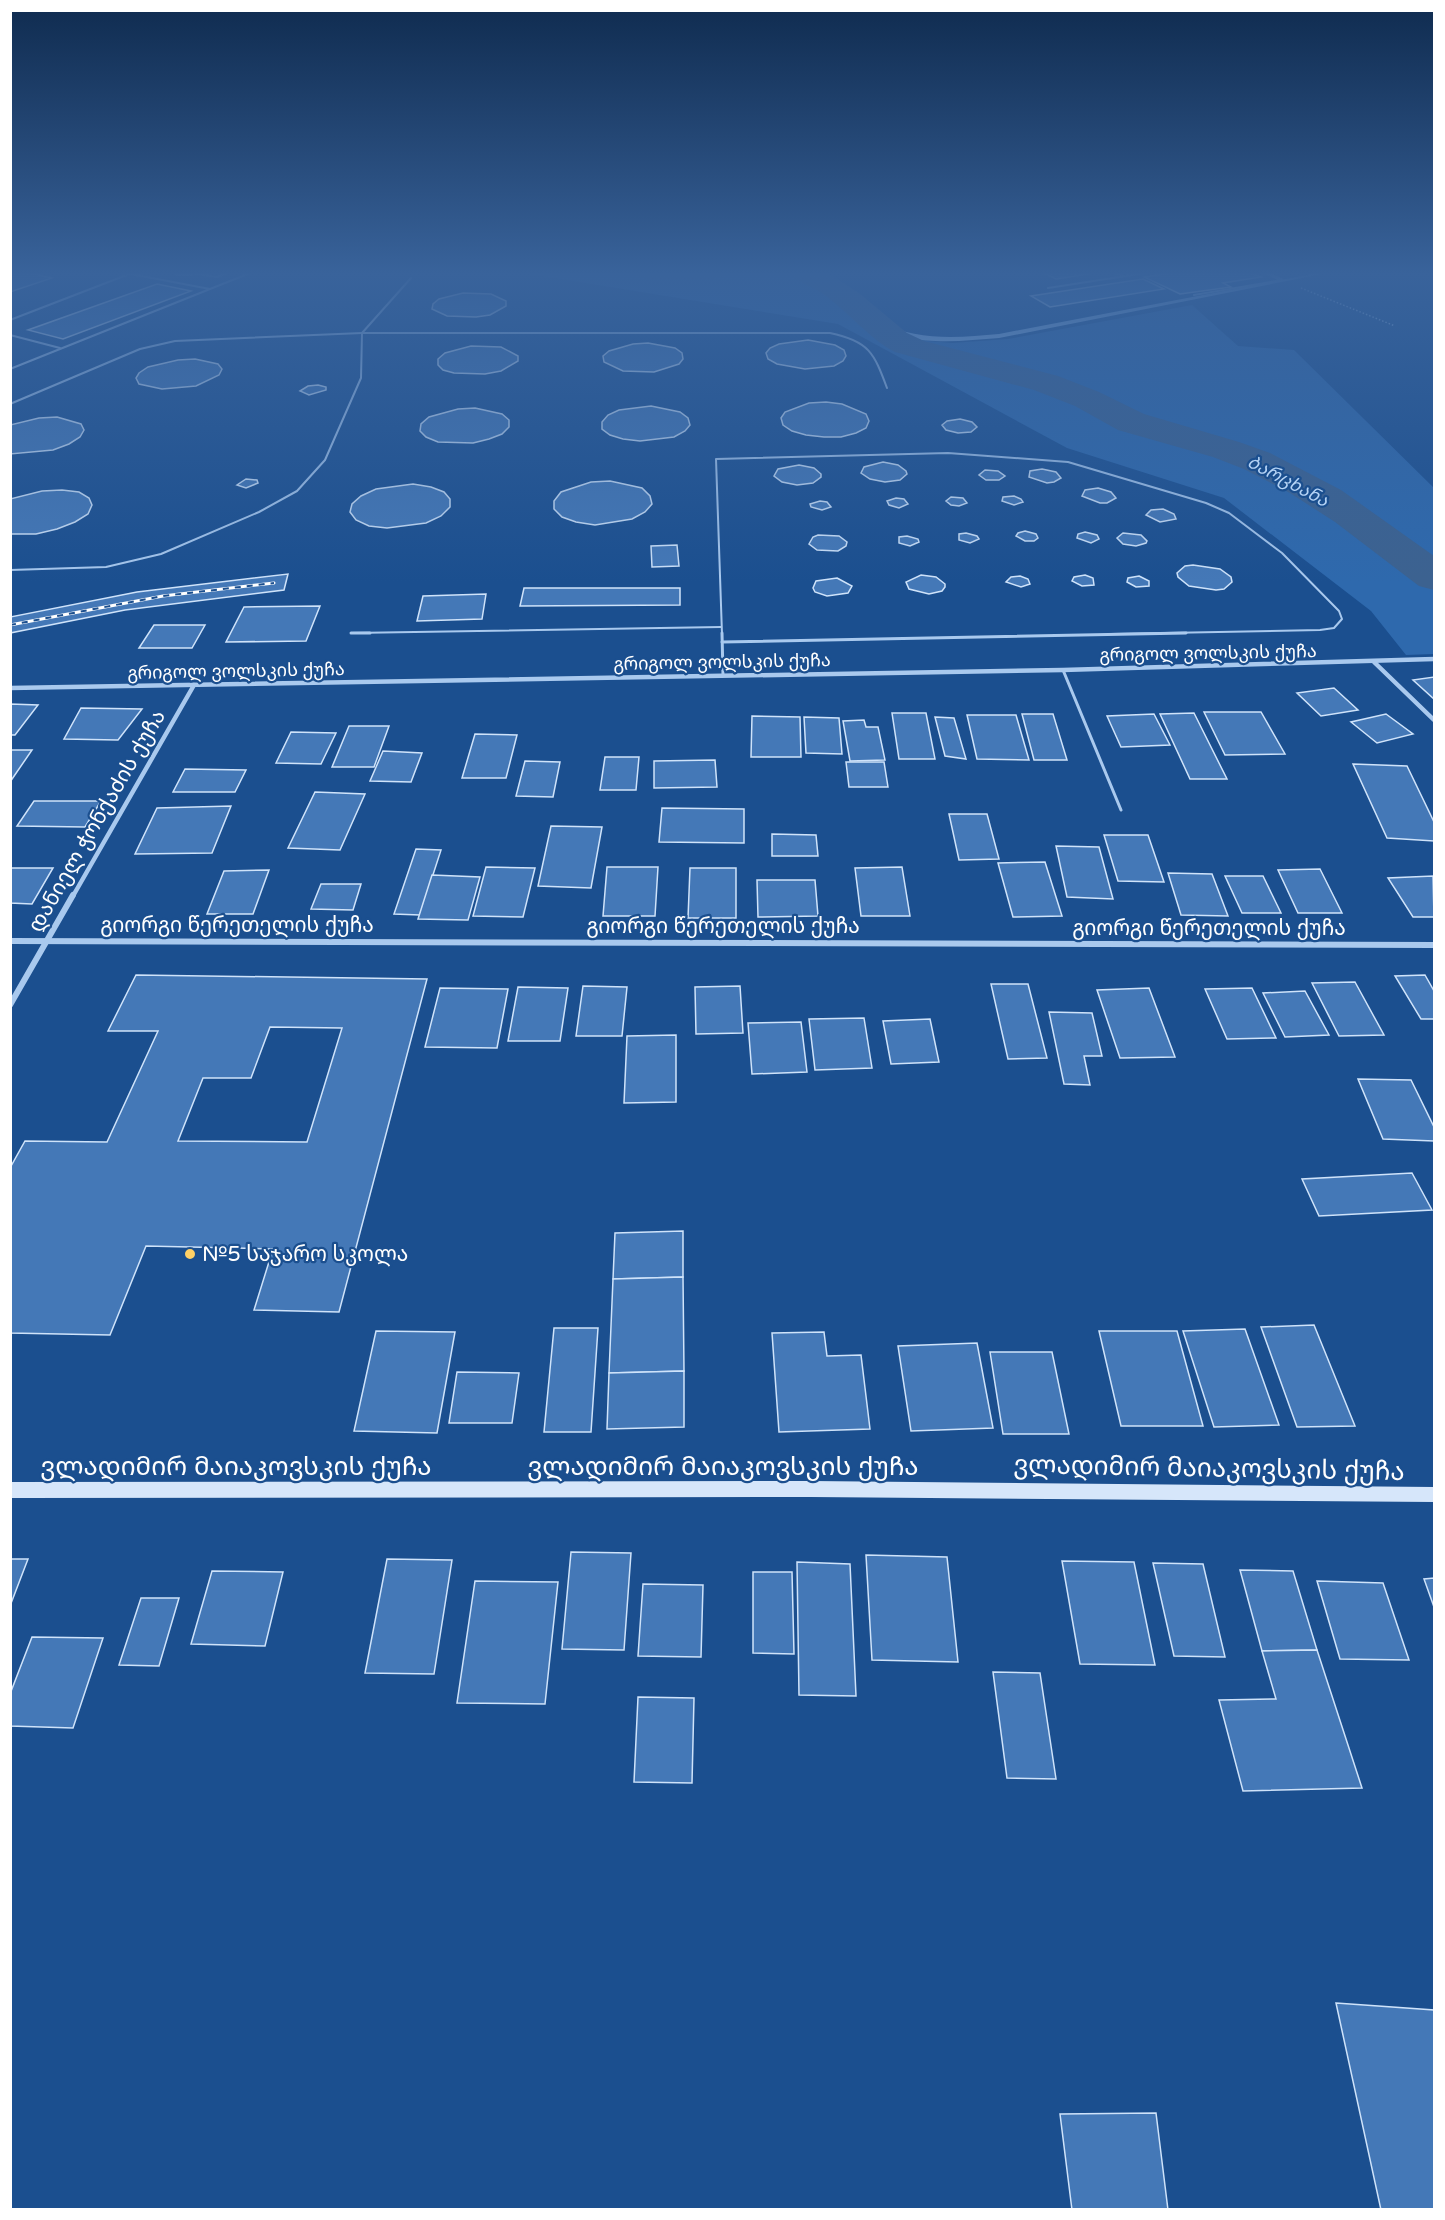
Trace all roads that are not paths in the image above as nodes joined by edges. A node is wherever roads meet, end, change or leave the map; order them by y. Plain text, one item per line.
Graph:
1 (81, 375) edge
2 (361, 375) edge
3 (882, 375) edge
4 (887, 388) dead end
5 (10, 404) edge
6 (10, 570) edge
7 (721, 627) junction
8 (351, 633) dead end
9 (722, 642) junction
10 (1434, 659) edge
11 (1374, 662) junction
12 (1063, 670) junction
13 (723, 675) junction
14 (194, 685) junction
15 (10, 688) edge
16 (1434, 720) edge
17 (1121, 810) dead end
18 (10, 941) edge
19 (47, 941) junction
20 (1434, 945) edge
21 (10, 1005) edge
22 (10, 1490) edge
23 (1434, 1494) edge

1 - 5 lane
2 - 6 lane
3 - 4 lane
7 - 8 lane
7 - 9 lane
7 - 9 lane
9 - 13 lane
10 - 11 street, გრიგოლ ვოლსკის ქუჩა
11 - 12 street, გრიგოლ ვოლსკის ქუჩა
11 - 16 street
12 - 13 street, გრიგოლ ვოლსკის ქუჩა
12 - 17 lane
13 - 14 street, გრიგოლ ვოლსკის ქუჩა
14 - 15 street, გრიგოლ ვოლსკის ქუჩა
14 - 19 street, დანიელ ჭონქაძის ქუჩა
18 - 19 street, გიორგი წერეთელის ქუჩა
19 - 20 street, გიორგი წერეთელის ქუჩა
19 - 21 street, დანიელ ჭონქაძის ქუჩა
22 - 23 main road, ვლადიმირ მაიაკოვსკის ქუჩა

